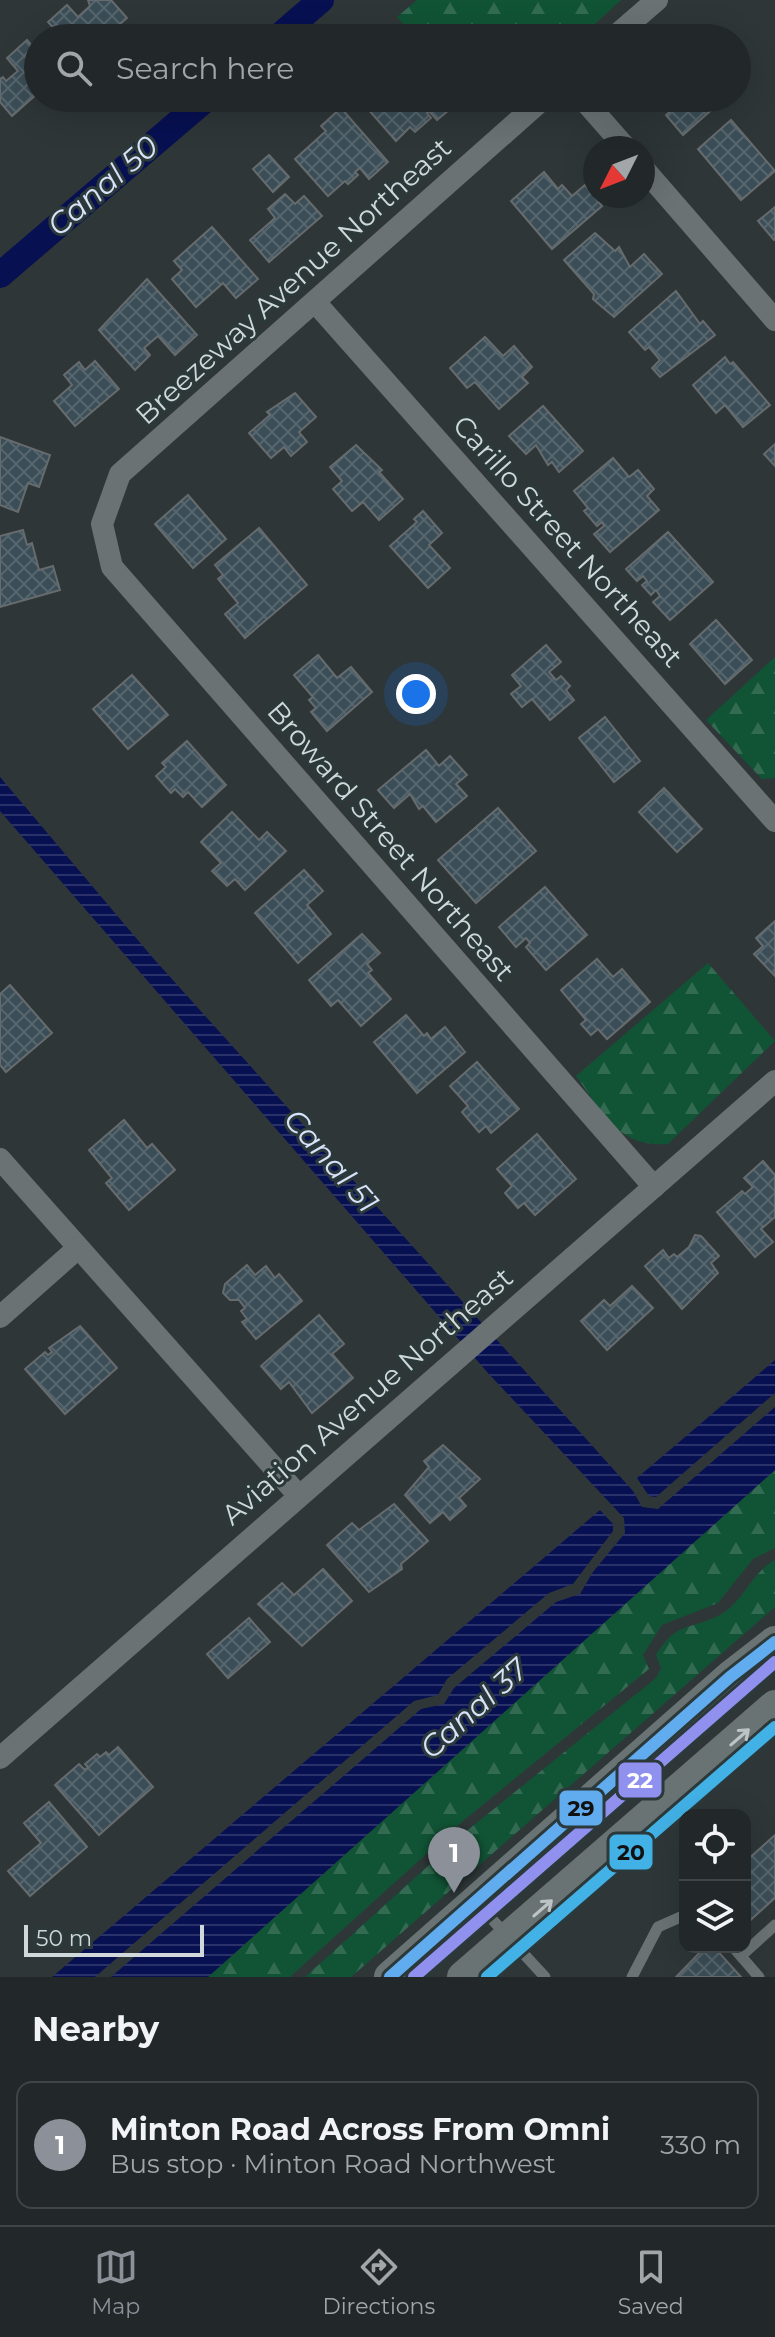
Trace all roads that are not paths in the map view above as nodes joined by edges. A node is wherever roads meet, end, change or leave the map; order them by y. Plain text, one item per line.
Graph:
1 (657, 0) edge
2 (629, 24) edge
3 (528, 112) edge
4 (594, 112) edge
5 (615, 136) edge
6 (655, 182) edge
7 (315, 302) junction
8 (775, 320) edge
9 (102, 524) joint
10 (775, 821) edge
11 (775, 1081) edge
12 (0, 1159) edge
13 (654, 1187) junction
14 (78, 1248) junction
15 (0, 1317) edge
16 (299, 1496) junction
17 (775, 1642) edge
18 (775, 1706) edge
19 (0, 1758) edge
20 (475, 1902) junction
21 (679, 1918) edge
22 (775, 1925) edge
23 (508, 1938) junction
24 (751, 1942) edge
25 (738, 1953) edge
26 (390, 1977) edge
27 (463, 1977) edge
28 (545, 1977) edge
29 (632, 1977) edge
30 (759, 1977) edge

1 - 2 street
3 - 7 street, Breezeway Avenue Northeast
4 - 5 street
6 - 8 street
7 - 9 street, Breezeway Avenue Northeast
7 - 10 street, Carillo Street Northeast
9 - 13 street, Broward Street Northeast
11 - 13 street, Aviation Avenue Northeast
12 - 14 street
13 - 16 street, Aviation Avenue Northeast
14 - 15 street
14 - 16 street
16 - 19 street, Aviation Avenue Northeast
17 - 20 main road
23 -> 18 main road
20 - 23 lane
20 - 26 main road
21 - 29 lane
22 - 24 lane
23 - 27 main road
23 - 28 lane
25 - 30 lane

